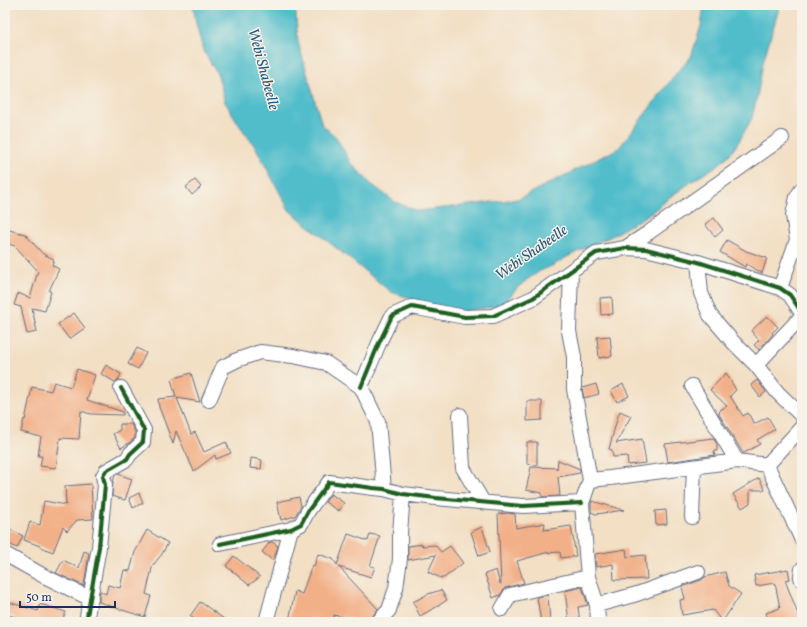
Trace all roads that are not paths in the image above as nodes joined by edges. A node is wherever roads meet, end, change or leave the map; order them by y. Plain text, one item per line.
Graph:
1 (782, 138) dead end
2 (802, 189) edge
3 (625, 248) junction
4 (698, 262) junction
5 (571, 271) junction
6 (780, 288) junction
7 (802, 313) edge
8 (802, 316) edge
9 (756, 364) junction
10 (692, 386) dead end
11 (361, 387) junction
12 (121, 388) dead end
13 (209, 400) dead end
14 (460, 415) dead end
15 (802, 416) edge
16 (802, 427) edge
17 (737, 461) junction
18 (767, 465) junction
19 (694, 467) junction
20 (590, 480) junction
21 (384, 488) junction
22 (403, 494) junction
23 (483, 502) junction
24 (582, 503) junction
25 (692, 517) dead end
26 (291, 529) junction
27 (802, 540) edge
28 (220, 544) dead end
29 (5, 554) edge
30 (802, 570) edge
31 (698, 572) dead end
32 (588, 577) junction
33 (802, 580) edge
34 (91, 599) junction
35 (597, 605) junction
36 (502, 610) dead end
37 (87, 622) edge
38 (266, 622) edge
39 (378, 622) edge
40 (598, 622) edge

1 - 3 street
2 - 6 street
3 - 4 street
3 - 5 street
4 - 6 street
4 - 9 street
5 - 11 street
5 - 20 street
6 - 7 street
8 - 9 street
9 - 15 street
10 - 17 street
11 - 13 street
11 - 21 street
12 - 34 street
14 - 23 street
16 - 18 street
17 - 18 street
17 - 19 street
18 - 27 street
19 - 20 street
19 - 25 street
20 - 24 street
21 - 22 street
21 - 26 street
22 - 23 street
22 - 39 street
23 - 24 street
24 - 32 street
26 - 28 street
26 - 38 street
29 - 34 street
30 - 33 street
31 - 35 street
32 - 35 street
32 - 36 street
34 - 37 street
35 - 40 street

